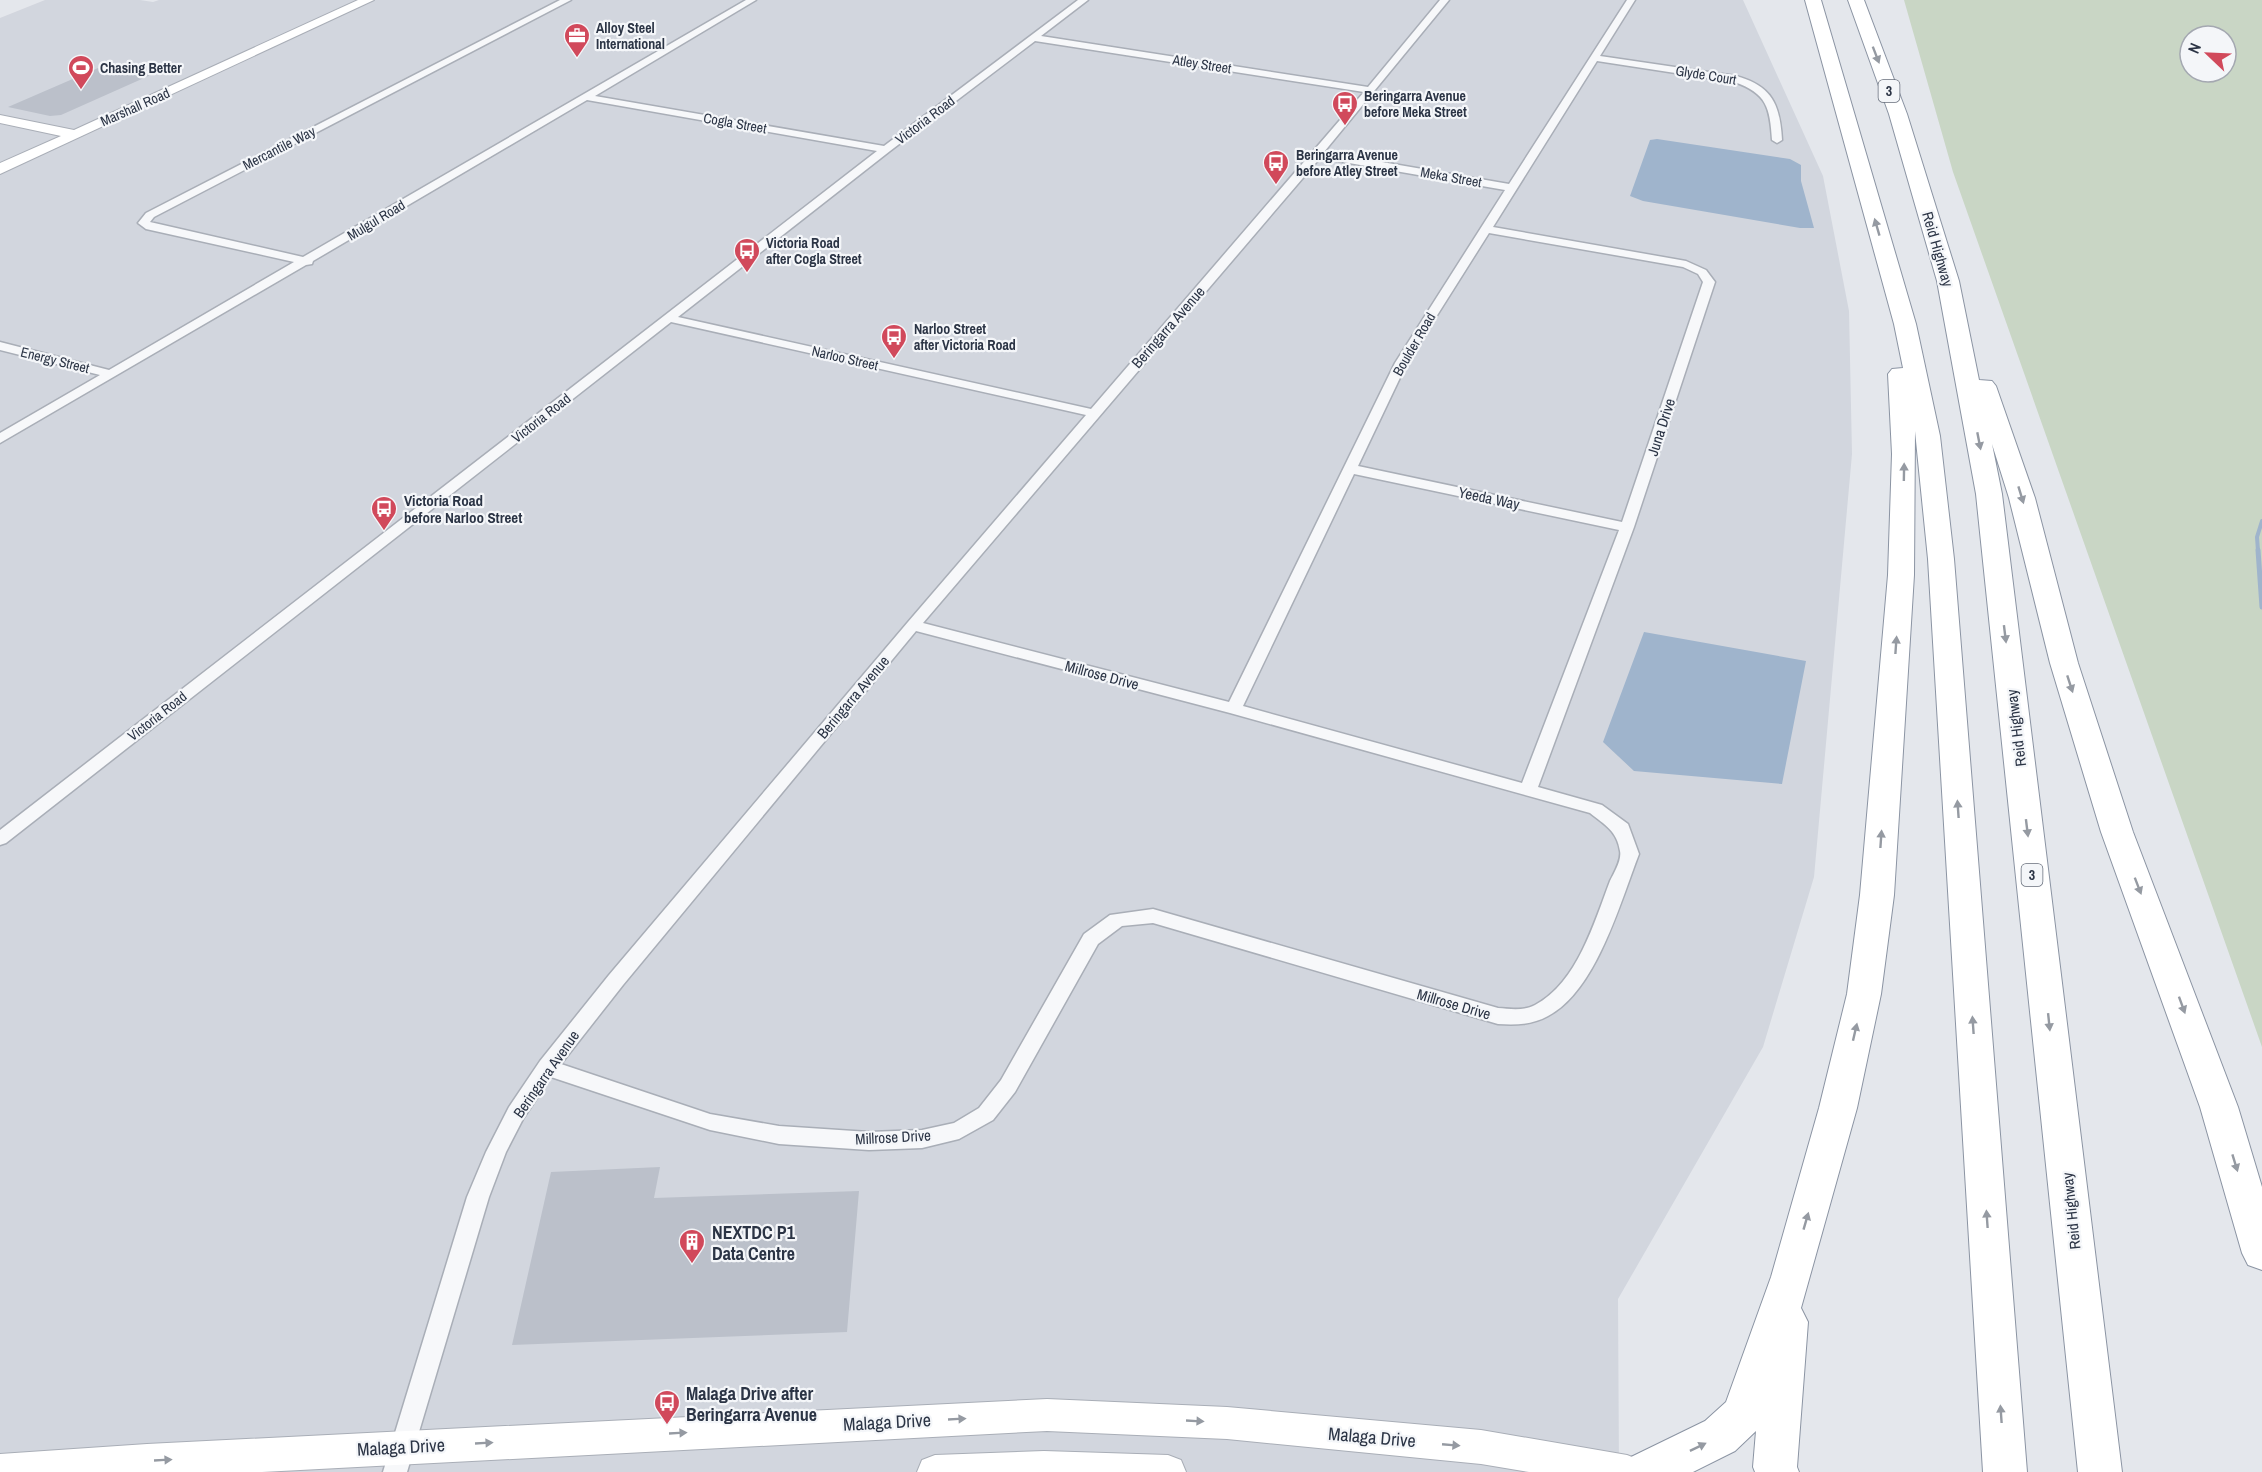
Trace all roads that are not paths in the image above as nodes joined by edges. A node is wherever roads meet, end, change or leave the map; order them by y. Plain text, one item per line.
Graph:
1 (346, 0) edge
2 (368, 0) edge
3 (567, 0) edge
4 (750, 0) edge
5 (1084, 0) edge
6 (1445, 0) edge
7 (1631, 0) edge
8 (1807, 0) edge
9 (1813, 0) edge
10 (1856, 0) edge
11 (1034, 38) junction
12 (1594, 58) junction
13 (1835, 82) junction
14 (1370, 90) junction
15 (585, 97) junction
16 (88, 118) junction
17 (0, 119) edge
18 (0, 130) edge
19 (57, 137) junction
20 (41, 139) junction
21 (1777, 140) dead end
22 (11, 142) edge
23 (886, 149) junction
24 (1317, 154) junction
25 (0, 169) edge
26 (1513, 188) junction
27 (1486, 229) junction
28 (308, 262) junction
29 (1948, 281) junction
30 (1893, 283) junction
31 (668, 318) junction
32 (0, 346) edge
33 (111, 374) junction
34 (1093, 413) junction
35 (0, 439) edge
36 (1351, 469) junction
37 (1627, 527) junction
38 (913, 625) junction
39 (1234, 709) junction
40 (1528, 789) junction
41 (0, 839) edge
42 (547, 1066) junction
43 (2262, 1253) edge
44 (1791, 1277) junction
45 (398, 1460) edge
46 (18, 1471) edge
47 (935, 1472) edge
48 (1168, 1472) edge
49 (1628, 1472) edge
50 (1647, 1472) edge
51 (1777, 1472) edge
52 (2005, 1472) edge
53 (2100, 1472) edge

1 - 16 main road, Marshall Road
2 - 19 main road, Marshall Road
3 - 28 street, Mercantile Way
4 - 15 street, Mulgul Road
5 - 11 street, Victoria Road
6 - 14 street, Beringarra Avenue
7 - 12 street, Boulder Road
8 - 13 highway
9 - 13 highway
10 -> 29 highway, Reid Highway / 3
11 - 14 street, Atley Street
11 - 23 street, Victoria Road
12 - 21 street, Glyde Court
12 - 26 street, Boulder Road
30 -> 13 highway
14 - 24 street, Beringarra Avenue
15 - 23 street, Cogla Street
15 - 28 street, Mulgul Road
16 - 19 main road, Marshall Road
16 - 22 main road
17 - 22 main road
18 - 22 main road
19 - 20 main road
19 - 22 main road
19 - 25 main road, Marshall Road
20 - 22 main road
20 - 22 main road
23 - 31 street, Victoria Road
24 - 26 street, Meka Street
24 - 34 street, Beringarra Avenue
26 - 27 street, Boulder Road
27 - 36 street, Boulder Road
27 - 37 street, Juna Drive
28 - 33 street, Mulgul Road
29 -> 43 highway
29 -> 53 highway, Reid Highway / 3
44 -> 30 highway
52 -> 30 highway
31 - 34 street, Narloo Street
31 - 41 street, Victoria Road
32 - 33 street, Energy Street
33 - 35 street, Mulgul Road
34 - 38 street, Beringarra Avenue
36 - 37 street, Yeeda Way
36 - 39 street, Boulder Road
37 - 40 street, Juna Drive
38 - 39 street, Millrose Drive
38 - 42 street, Beringarra Avenue
39 - 40 street, Millrose Drive
40 - 42 street, Millrose Drive
42 - 45 street, Beringarra Avenue
50 -> 44 highway
44 - 51 highway
46 -> 45 main road, Malaga Drive
45 -> 49 main road, Malaga Drive
47 - 48 main road

